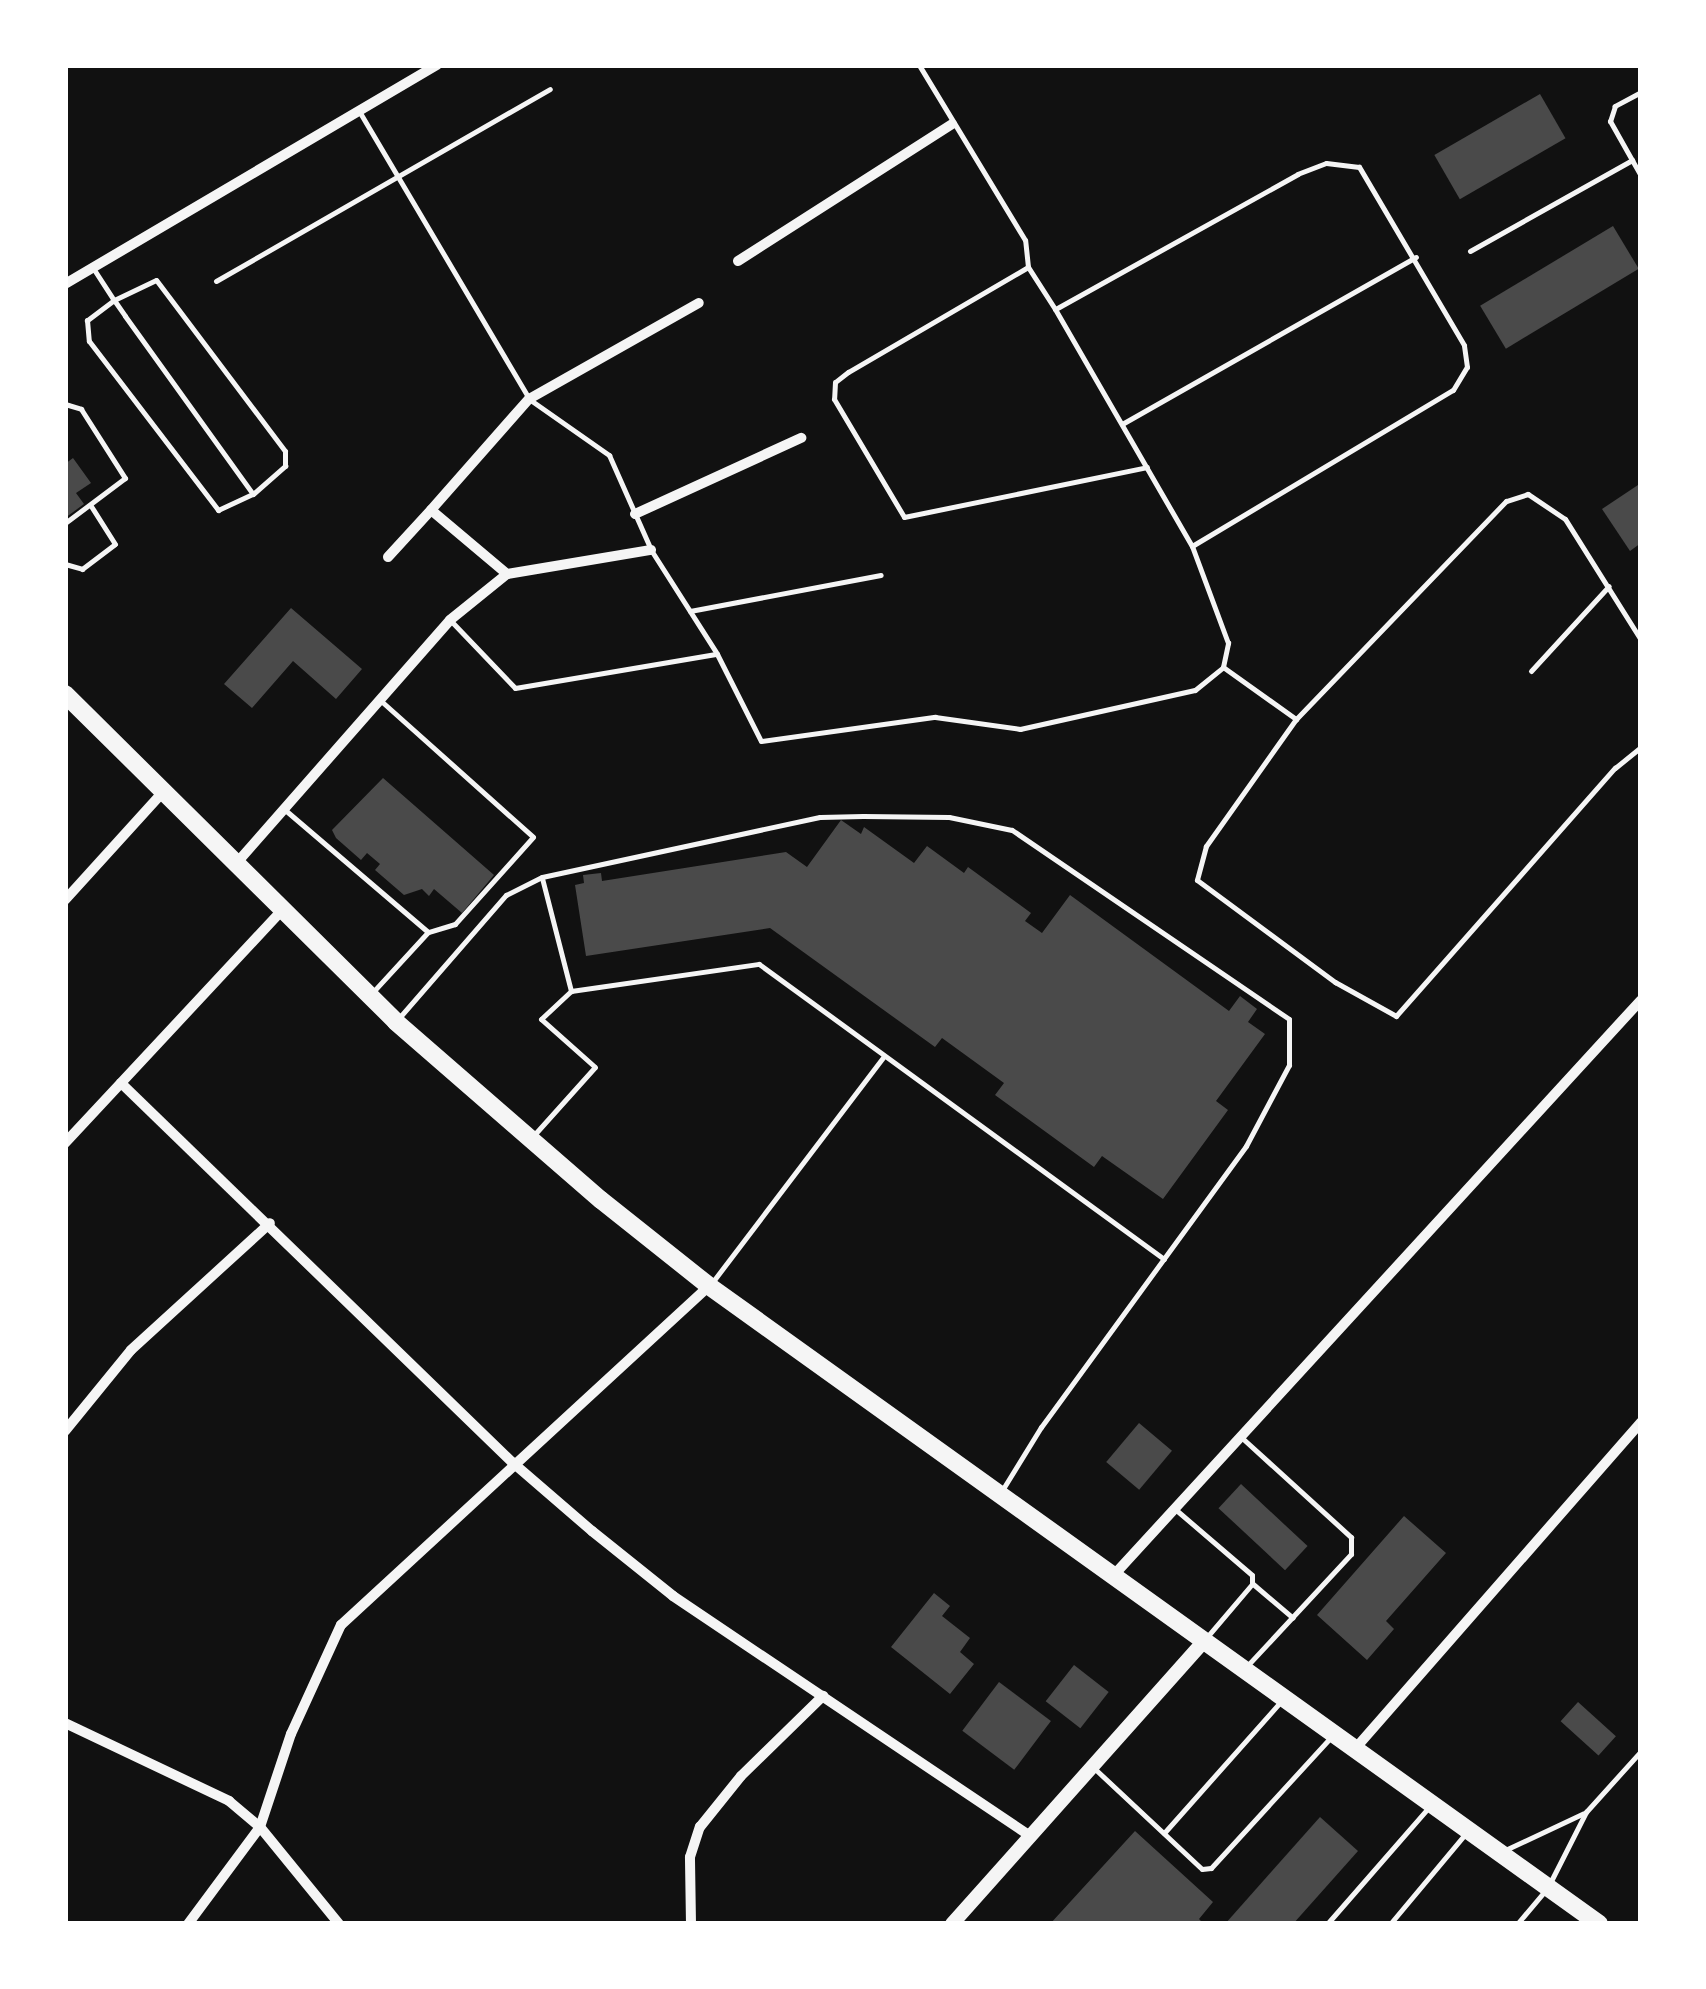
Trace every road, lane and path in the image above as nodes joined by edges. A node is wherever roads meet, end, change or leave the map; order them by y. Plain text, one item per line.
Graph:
1 (438, 65) edge
2 (919, 65) edge
3 (550, 89) dead end
4 (1641, 92) edge
5 (359, 111) junction
6 (952, 124) junction
7 (1632, 160) junction
8 (1641, 176) edge
9 (396, 178) junction
10 (1470, 251) dead end
11 (1416, 257) junction
12 (738, 261) dead end
13 (92, 268) junction
14 (1028, 268) junction
15 (216, 281) dead end
16 (65, 284) edge
17 (114, 300) junction
18 (699, 303) dead end
19 (1055, 309) junction
20 (530, 399) junction
21 (65, 404) edge
22 (1122, 424) junction
23 (801, 438) dead end
24 (1146, 467) junction
25 (253, 494) junction
26 (91, 506) junction
27 (431, 510) junction
28 (635, 514) junction
29 (65, 524) edge
30 (1192, 546) junction
31 (651, 550) junction
32 (388, 557) dead end
33 (65, 564) edge
34 (507, 574) junction
35 (881, 575) dead end
36 (1610, 586) junction
37 (690, 611) junction
38 (450, 620) junction
39 (1641, 640) edge
40 (717, 654) junction
41 (1224, 667) junction
42 (1531, 671) dead end
43 (65, 694) edge
44 (380, 700) junction
45 (1296, 719) junction
46 (1641, 747) edge
47 (161, 794) junction
48 (284, 809) junction
49 (234, 867) junction
50 (542, 877) junction
51 (65, 900) edge
52 (282, 911) junction
53 (428, 932) junction
54 (571, 991) junction
55 (370, 997) junction
56 (1641, 1000) edge
57 (396, 1022) junction
58 (884, 1056) junction
59 (121, 1083) junction
60 (528, 1140) junction
61 (65, 1143) edge
62 (270, 1223) junction
63 (1164, 1259) junction
64 (709, 1286) junction
65 (1641, 1422) edge
66 (65, 1431) edge
67 (1241, 1437) junction
68 (512, 1462) junction
69 (1000, 1495) junction
70 (1175, 1509) junction
71 (1113, 1577) junction
72 (1252, 1584) junction
73 (1293, 1618) junction
74 (1202, 1642) junction
75 (1242, 1670) junction
76 (822, 1696) junction
77 (1283, 1699) junction
78 (65, 1724) edge
79 (1334, 1734) junction
80 (1354, 1750) junction
81 (1641, 1751) edge
82 (1094, 1768) junction
83 (1431, 1804) junction
84 (1586, 1812) junction
85 (260, 1827) junction
86 (1468, 1830) junction
87 (1164, 1833) junction
88 (1032, 1837) junction
89 (1499, 1852) junction
90 (1548, 1888) junction
91 (955, 1923) edge
92 (188, 1924) edge
93 (338, 1924) edge
94 (691, 1924) edge
95 (1328, 1924) edge
96 (1390, 1924) edge
97 (1516, 1924) edge
98 (1599, 1924) edge

1 - 5 street
2 - 6 lane
3 - 9 lane
4 - 7 lane
5 - 9 lane
5 - 13 street
6 - 12 street
6 - 14 lane
7 - 8 lane
7 - 10 lane
9 - 15 lane
9 - 20 lane
11 - 19 lane
11 - 22 lane
11 - 30 lane
13 - 16 street
13 - 17 lane
14 - 19 lane
14 - 24 lane
17 - 25 lane
17 - 25 lane
17 - 25 lane
18 - 20 street
19 - 22 lane
20 - 27 street
20 - 28 lane
21 - 26 lane
22 - 24 lane
23 - 28 street
24 - 30 lane
26 - 29 lane
26 - 33 lane
27 - 32 street
27 - 34 street
28 - 31 lane
30 - 41 lane
31 - 34 street
31 - 37 lane
34 - 38 street
35 - 37 lane
36 - 39 lane
36 - 42 lane
36 - 45 lane
37 - 40 lane
38 - 40 lane
38 - 44 street
40 - 41 lane
41 - 45 lane
43 - 47 main road
44 - 48 street
44 - 53 lane
45 - 46 lane
47 - 49 main road
47 - 51 street
48 - 49 street
48 - 53 lane
49 - 52 main road
50 - 54 lane
50 - 57 lane
50 - 63 lane
52 - 55 main road
52 - 59 street
53 - 55 lane
54 - 58 lane
54 - 60 lane
55 - 57 main road
56 - 67 street
57 - 60 main road
58 - 63 lane
58 - 64 lane
59 - 61 street
59 - 62 street
60 - 64 main road
62 - 66 street
62 - 68 street
63 - 69 lane
64 - 68 street
64 - 69 main road
65 - 80 street
67 - 70 street
67 - 73 lane
68 - 76 street
68 - 85 street
69 - 71 main road
70 - 71 street
70 - 72 lane
71 - 74 main road
72 - 73 lane
72 - 74 lane
73 - 75 lane
74 - 75 main road
74 - 82 street
75 - 77 main road
76 - 88 street
76 - 94 street
77 - 79 main road
77 - 87 lane
78 - 85 street
79 - 80 main road
79 - 87 lane
80 - 83 main road
81 - 84 lane
82 - 87 lane
82 - 88 street
83 - 86 main road
83 - 95 lane
84 - 89 lane
84 - 90 lane
85 - 92 street
85 - 93 street
86 - 89 main road
86 - 96 lane
88 - 91 street
89 - 90 main road
90 - 97 lane
90 - 98 main road

